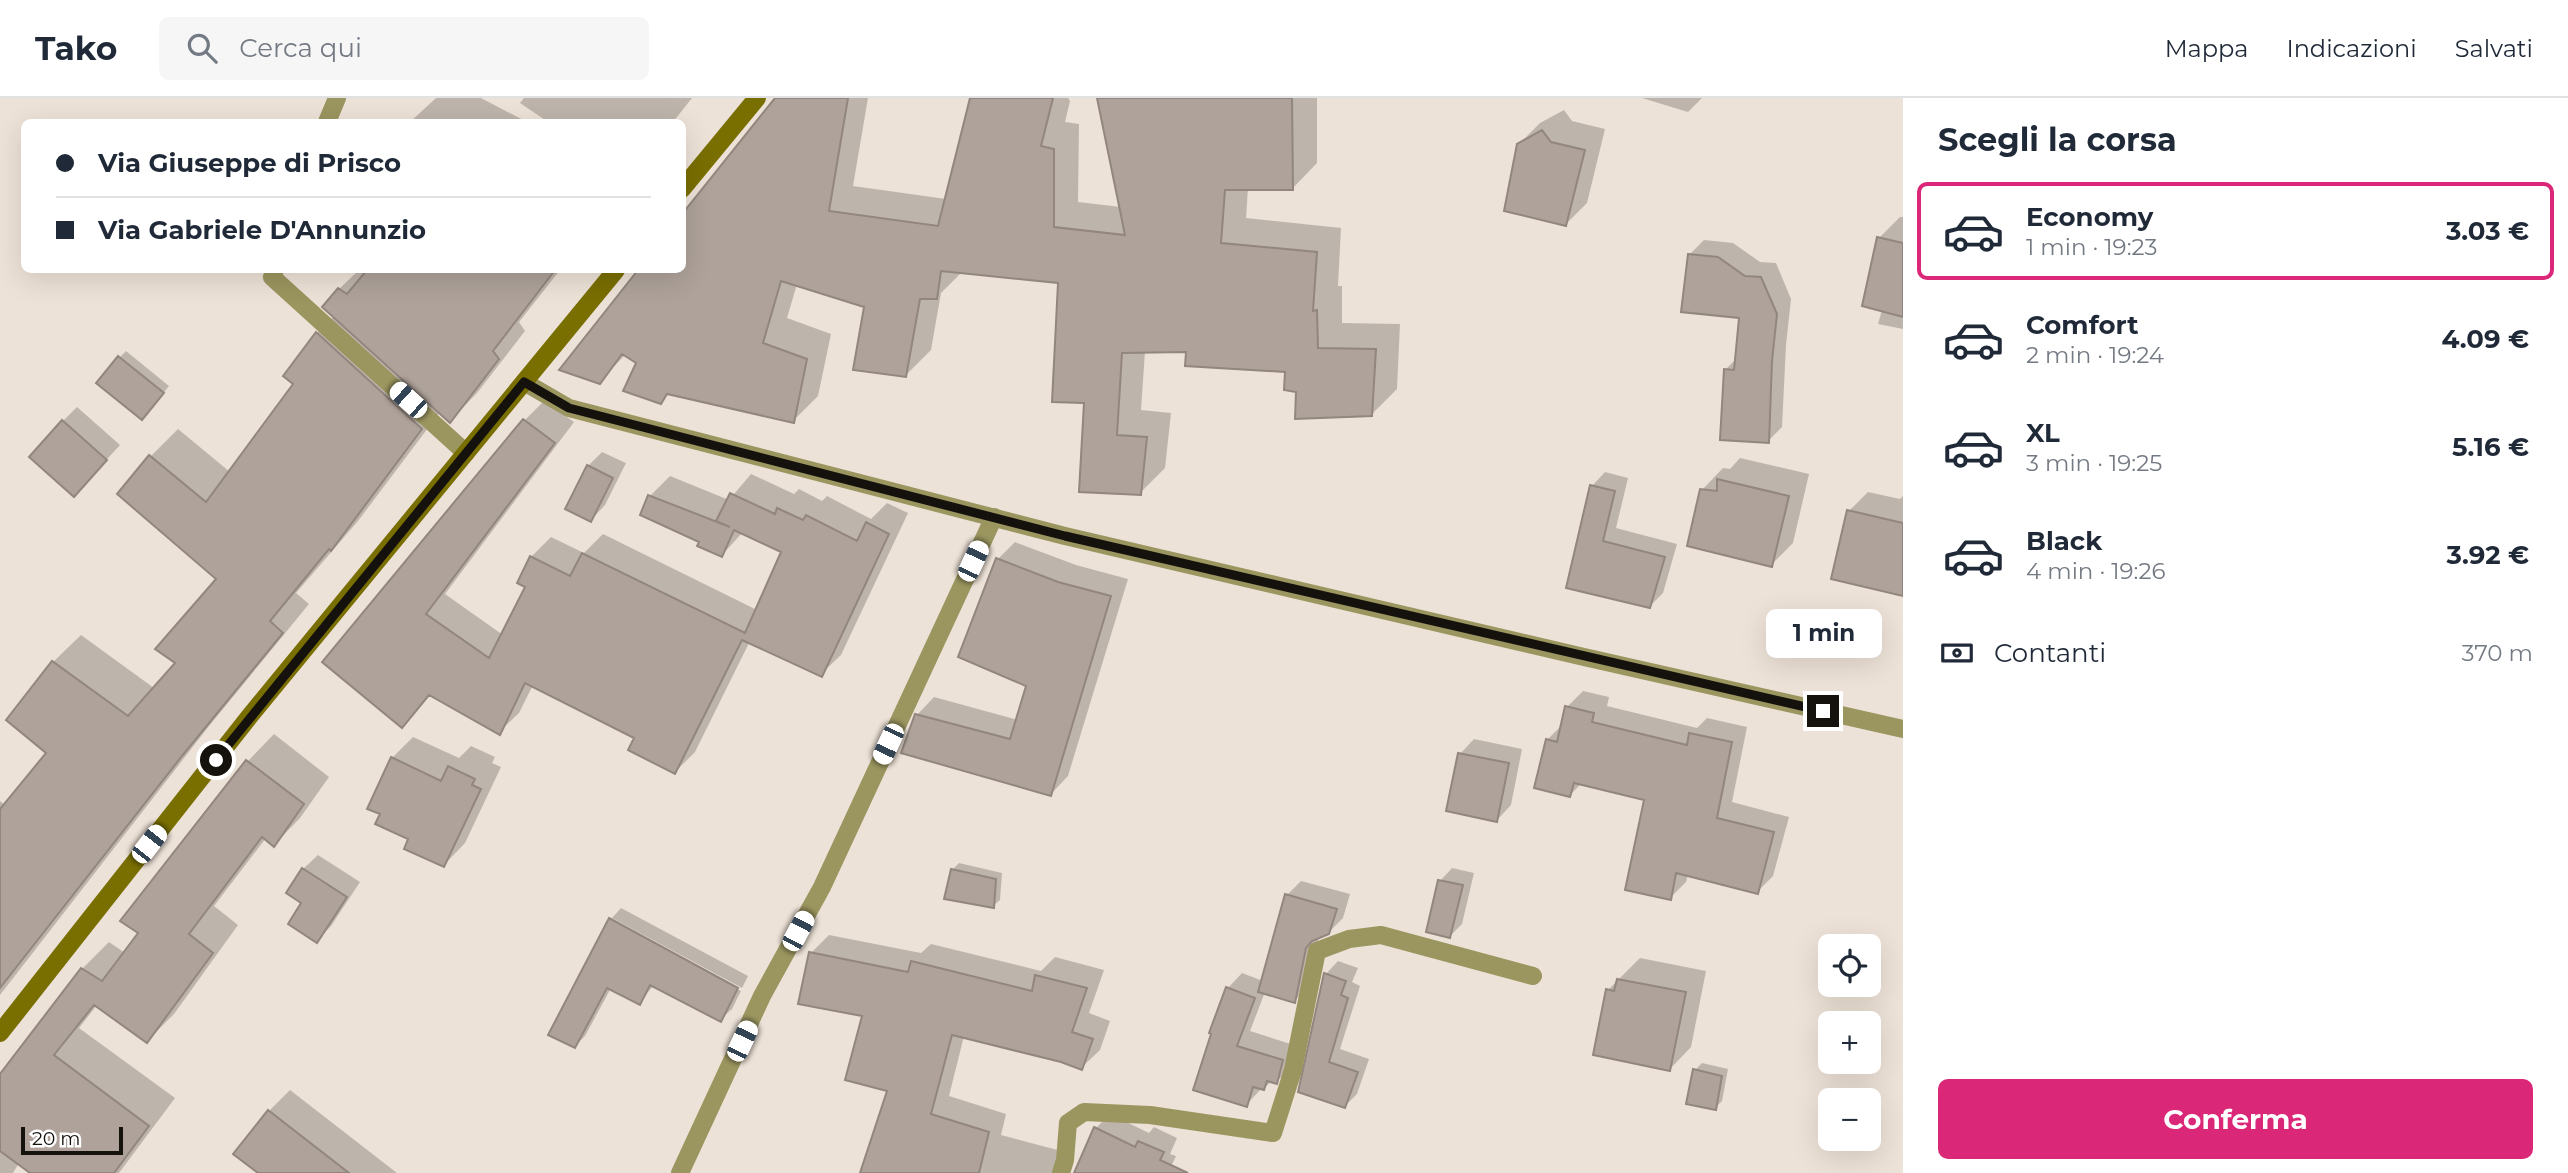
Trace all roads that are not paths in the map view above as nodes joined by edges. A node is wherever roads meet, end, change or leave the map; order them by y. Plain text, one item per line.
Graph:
1 (337, 98) edge
2 (757, 98) edge
3 (328, 119) edge
4 (686, 184) edge
5 (274, 273) edge
6 (614, 273) edge
7 (524, 382) junction
8 (466, 453) junction
9 (994, 517) junction
10 (1903, 729) edge
11 (1533, 976) dead end
12 (0, 1032) edge
13 (680, 1173) edge
14 (1061, 1173) edge

1 - 3 street
2 - 4 main road
5 - 8 street
6 - 7 main road
7 - 8 main road
7 - 9 street
8 - 12 main road
9 - 10 street
9 - 13 street
11 - 14 street

